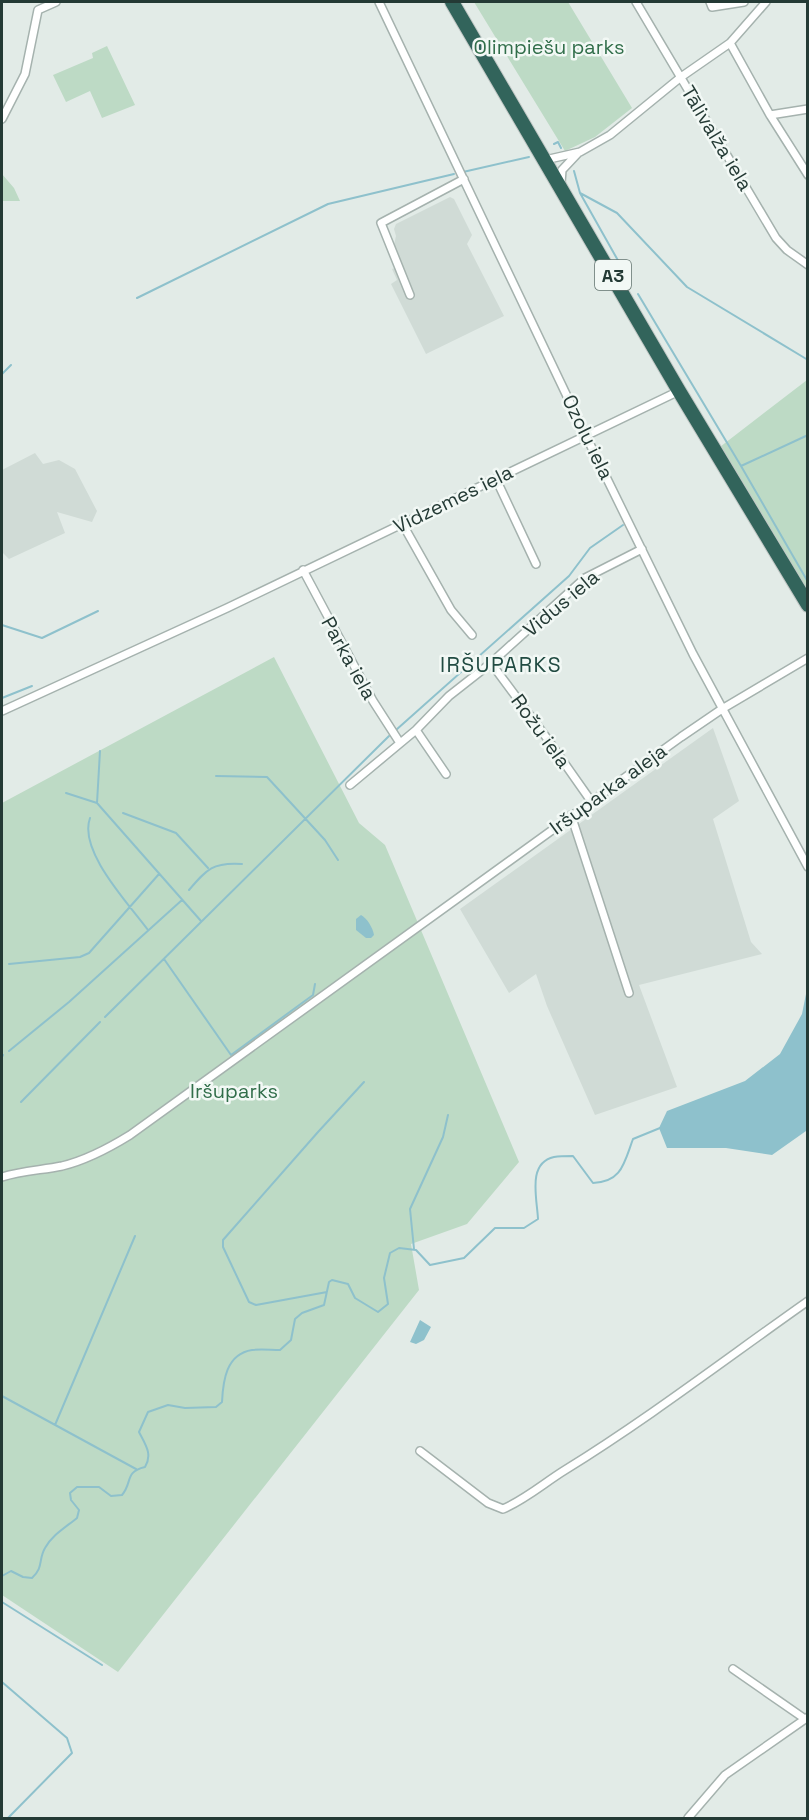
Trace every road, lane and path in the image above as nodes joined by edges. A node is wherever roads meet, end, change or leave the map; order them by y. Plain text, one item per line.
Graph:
1 (56, 2) edge
2 (379, 2) edge
3 (452, 2) edge
4 (636, 2) edge
5 (744, 2) edge
6 (766, 2) edge
7 (711, 4) edge
8 (730, 43) junction
9 (681, 77) junction
10 (807, 109) edge
11 (770, 115) junction
12 (2, 119) edge
13 (580, 152) junction
14 (545, 160) junction
15 (807, 175) edge
16 (464, 179) junction
17 (562, 189) junction
18 (807, 265) edge
19 (410, 295) dead end
20 (679, 391) junction
21 (586, 436) junction
22 (495, 479) junction
23 (402, 523) junction
24 (642, 549) junction
25 (536, 564) dead end
26 (303, 570) junction
27 (807, 605) edge
28 (472, 635) dead end
29 (807, 658) edge
30 (491, 663) junction
31 (722, 709) junction
32 (2, 711) edge
33 (416, 730) junction
34 (400, 743) junction
35 (446, 774) dead end
36 (350, 785) dead end
37 (591, 801) junction
38 (571, 815) junction
39 (807, 867) edge
40 (629, 993) dead end
41 (2, 1177) edge
42 (807, 1301) edge
43 (420, 1451) dead end
44 (733, 1669) dead end
45 (806, 1718) edge
46 (688, 1818) edge

1 - 12 street
2 - 16 street, Ozolu iela
3 - 14 highway, A3
4 - 9 street, Tālivalža iela
5 - 7 street
6 - 8 street
8 - 9 street
8 - 11 street
9 - 13 street
9 - 18 street, Tālivalža iela
10 - 11 street
11 - 15 street
13 - 14 street
13 - 17 street
14 - 17 highway, A3
16 - 19 street
16 - 21 street, Ozolu iela
17 - 20 highway, A3
20 - 21 street, Vidzemes iela
20 - 27 highway, A3
21 - 22 street, Vidzemes iela
21 - 24 street, Ozolu iela
22 - 23 street, Vidzemes iela
22 - 25 street
23 - 26 street, Vidzemes iela
23 - 28 street
24 - 30 street, Vidus iela
24 - 31 street, Ozolu iela
26 - 32 street, Vidzemes iela
26 - 34 street, Parka iela
29 - 31 street, Iršuparka aleja
30 - 33 street, Vidus iela
30 - 37 street, Rožu iela
31 - 37 street, Iršuparka aleja
31 - 39 street, Ozolu iela
33 - 34 street, Vidus iela
33 - 35 street
34 - 36 street, Vidus iela
37 - 38 street, Iršuparka aleja
38 - 40 street
38 - 41 street, Iršuparka aleja
42 - 43 street
44 - 45 street
45 - 46 street

